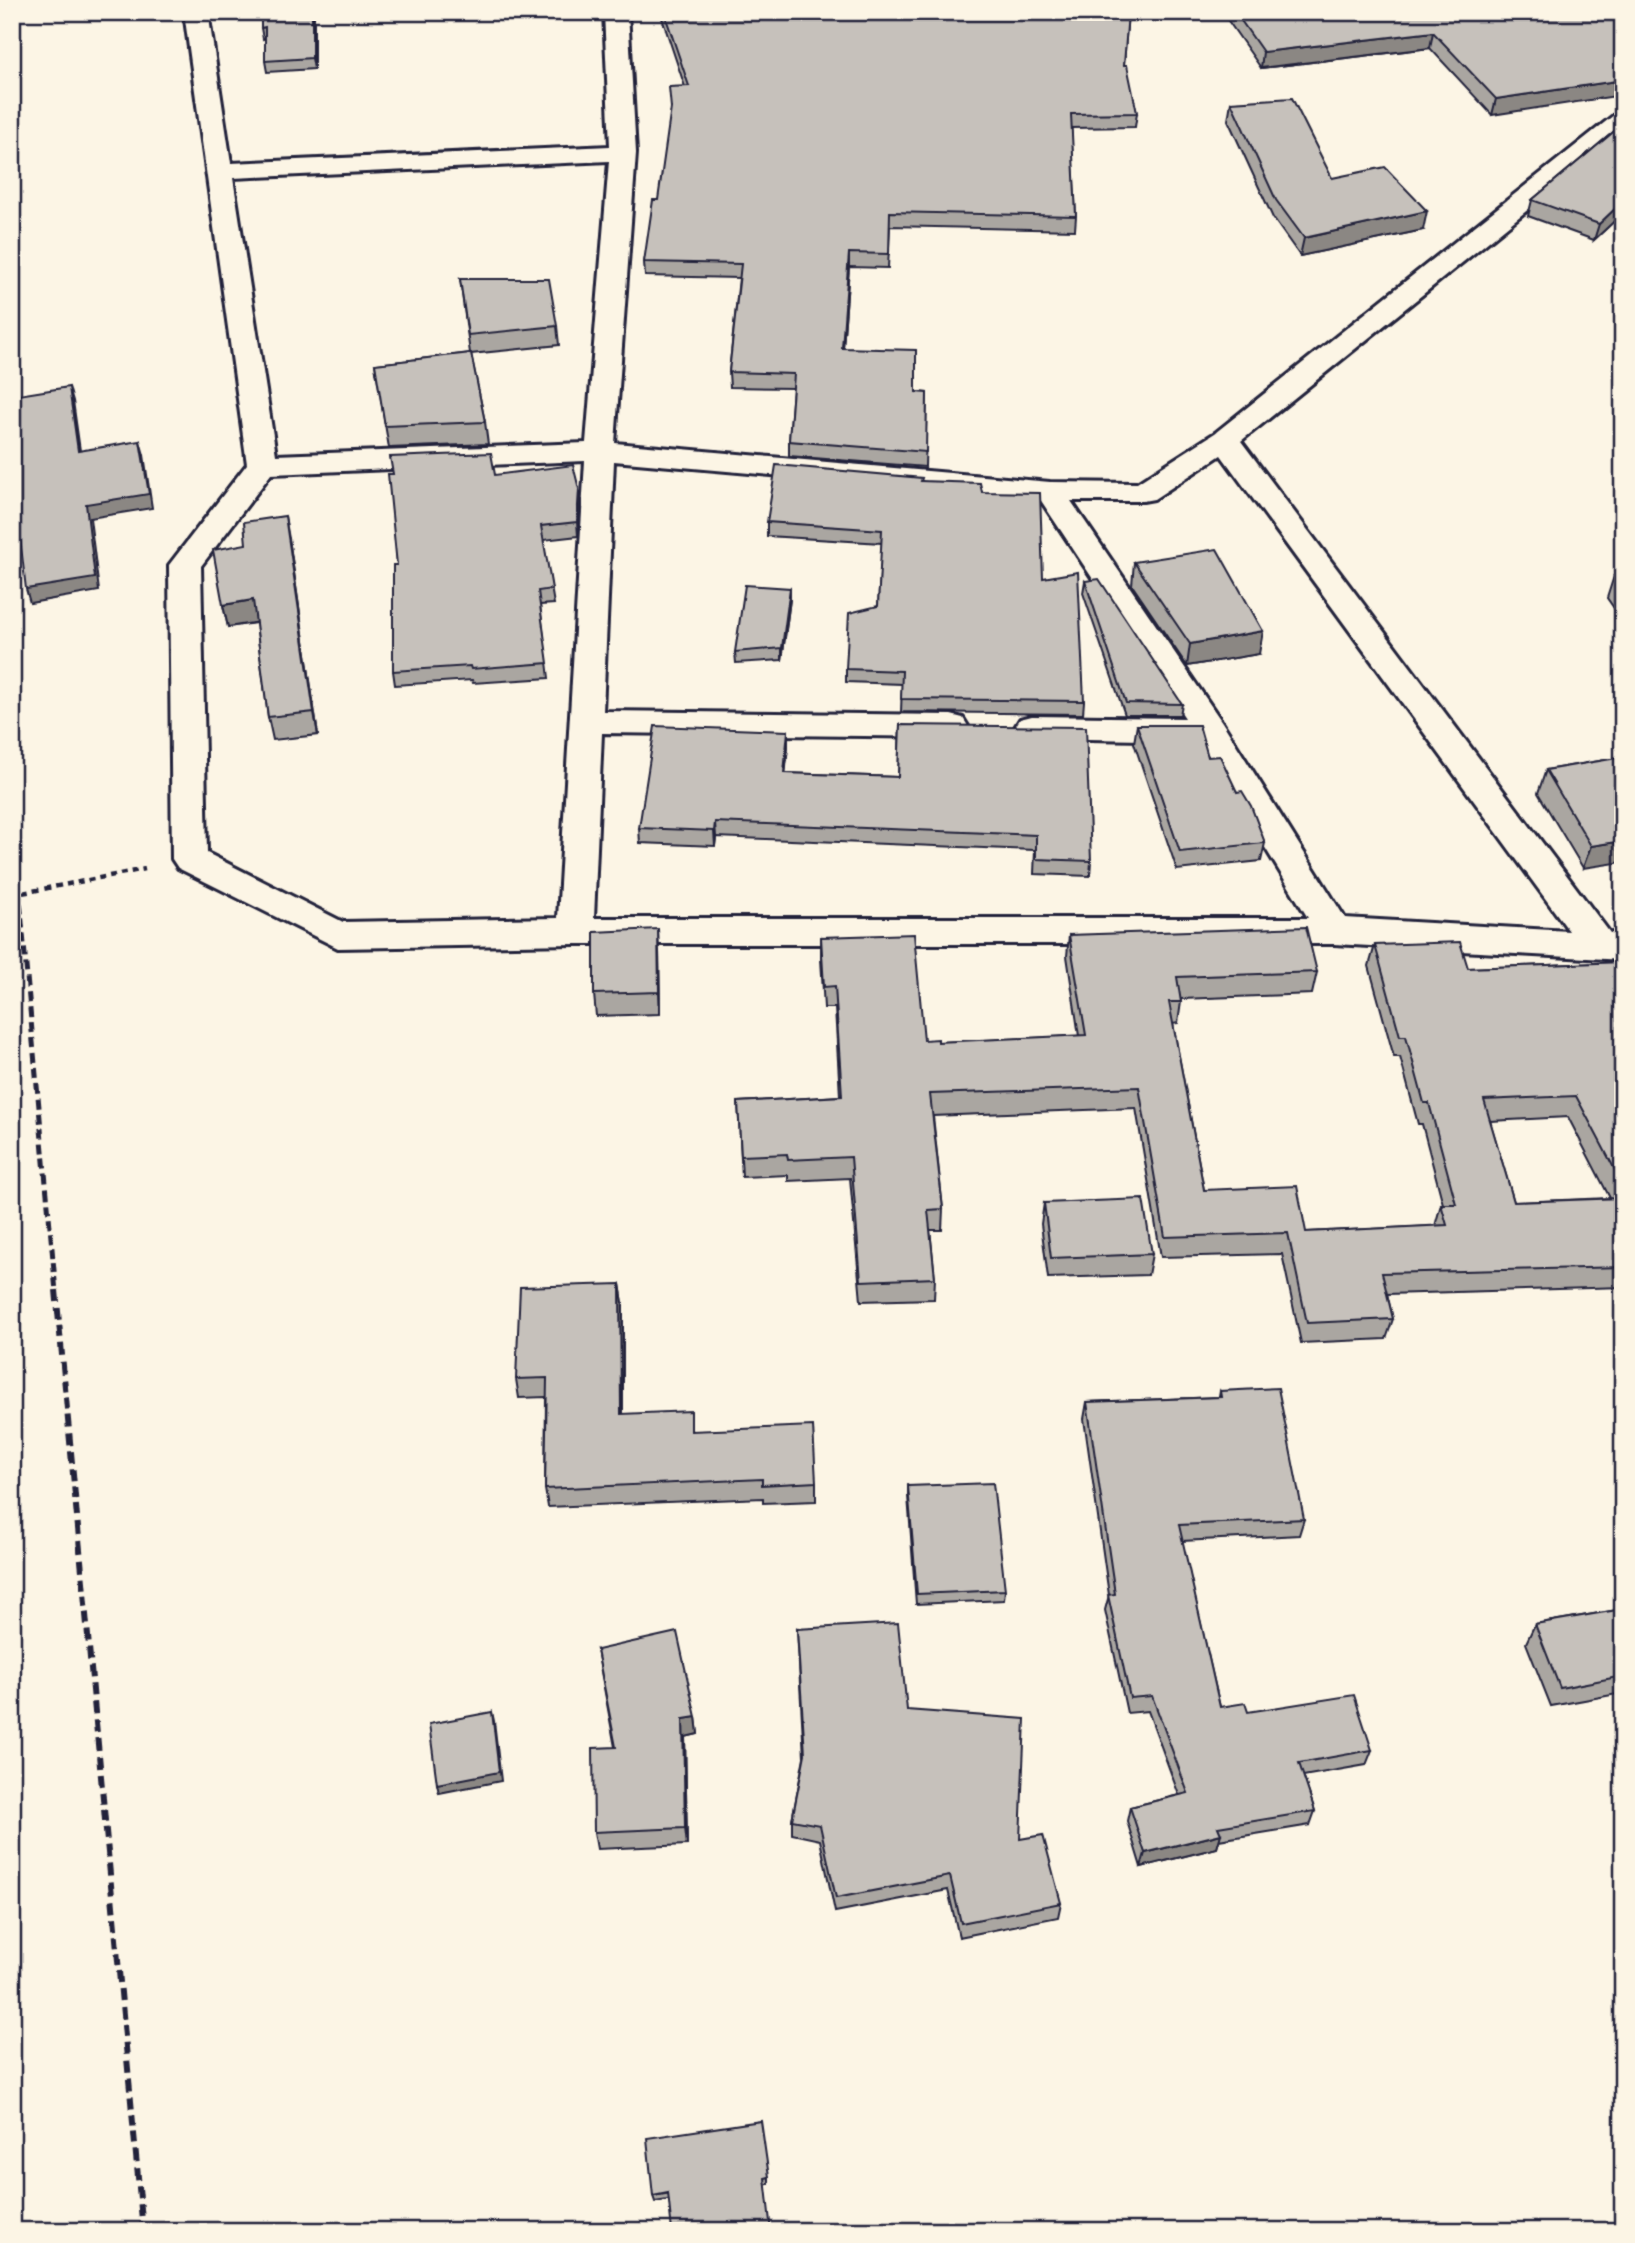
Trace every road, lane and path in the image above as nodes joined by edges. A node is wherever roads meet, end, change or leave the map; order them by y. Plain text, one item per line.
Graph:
1 (196, 12) edge
2 (616, 12) edge
3 (1623, 120) edge
4 (623, 153) junction
5 (219, 171) junction
6 (1226, 439) junction
7 (600, 451) junction
8 (262, 465) junction
9 (1050, 491) junction
10 (1143, 492) junction
11 (1078, 538) junction
12 (585, 722) junction
13 (1210, 730) junction
14 (190, 859) junction
15 (12, 895) edge
16 (575, 931) junction
17 (1334, 931) junction
18 (1612, 947) edge

1 - 5 street
2 - 4 street
3 - 6 street
4 - 5 street
4 - 7 street
5 - 8 street
6 - 10 street
6 - 18 street
7 - 8 street
7 - 9 street
7 - 12 street
8 - 14 street
9 - 10 street
9 - 11 street
10 - 11 street
11 - 13 street
12 - 13 street
12 - 16 street
13 - 17 street
14 - 15 path
14 - 16 street
16 - 17 street
17 - 18 street

